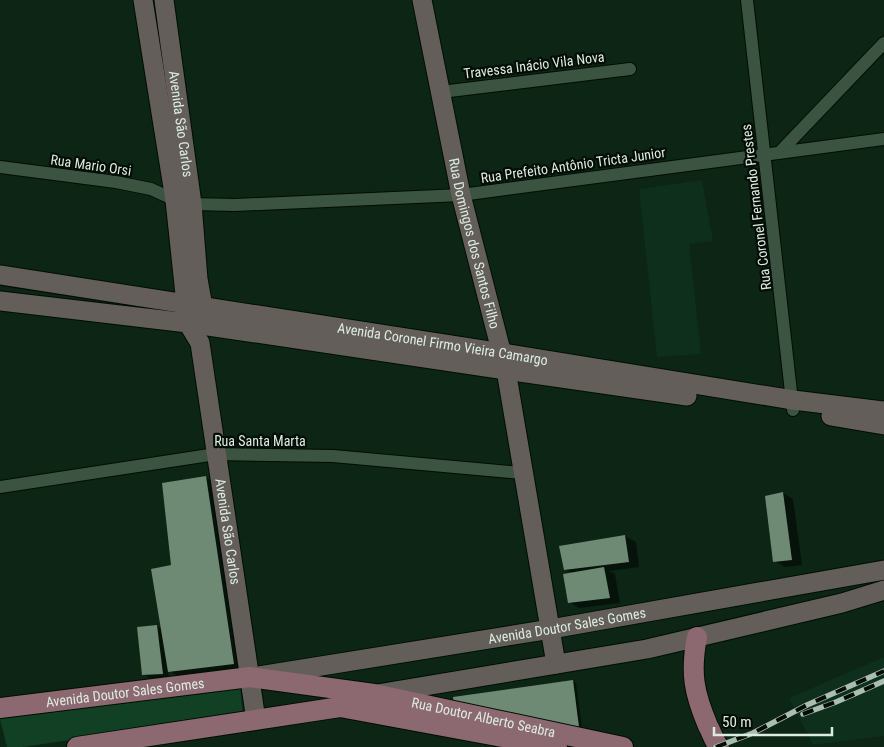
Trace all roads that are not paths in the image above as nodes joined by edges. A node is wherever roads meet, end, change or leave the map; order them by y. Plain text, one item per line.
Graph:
1 (143, 0) edge
2 (164, 0) edge
3 (422, 0) edge
4 (747, 0) edge
5 (884, 43) edge
6 (630, 69) dead end
7 (441, 92) junction
8 (884, 139) edge
9 (780, 152) junction
10 (765, 154) junction
11 (0, 168) edge
12 (461, 194) junction
13 (183, 202) junction
14 (0, 275) edge
15 (0, 301) edge
16 (194, 305) junction
17 (198, 331) junction
18 (504, 362) junction
19 (793, 405) junction
20 (884, 410) edge
21 (884, 425) edge
22 (216, 454) junction
23 (522, 473) junction
24 (0, 487) edge
25 (884, 570) edge
26 (884, 590) edge
27 (551, 629) junction
28 (697, 637) junction
29 (556, 664) junction
30 (250, 677) junction
31 (374, 694) junction
32 (340, 707) junction
33 (0, 708) edge
34 (256, 720) junction
35 (77, 747) edge
36 (557, 747) edge
37 (623, 747) edge
38 (719, 747) edge

1 - 13 main road, Avenida São Carlos
2 - 13 main road, Avenida São Carlos
3 - 7 main road, Rua Domingos dos Santos Filho
4 - 10 street, Rua Coronel Fernando Prestes
5 - 9 street
6 - 7 street, Travessa Inácio Vila Nova
7 - 12 main road, Rua Domingos dos Santos Filho
8 - 9 street, Rua Prefeito Antônio Tricta Junior
9 - 10 street, Rua Prefeito Antônio Tricta Junior
10 - 12 street, Rua Prefeito Antônio Tricta Junior
10 - 19 street, Rua Coronel Fernando Prestes
11 - 13 street, Rua Mario Orsi
12 - 13 street, Rua Prefeito Antônio Tricta Junior
12 - 18 main road, Rua Domingos dos Santos Filho
13 - 16 main road, Avenida São Carlos
14 - 16 main road, Avenida Coronel Firmo Vieira Camargo
15 - 17 main road, Avenida Coronel Firmo Vieira Camargo
16 - 17 main road, Avenida São Carlos
16 - 18 main road, Avenida Coronel Firmo Vieira Camargo
17 - 18 main road, Avenida Coronel Firmo Vieira Camargo
17 - 22 main road, Avenida São Carlos
18 - 19 main road, Avenida Coronel Firmo Vieira Camargo
18 - 23 main road, Rua Domingos dos Santos Filho
19 - 20 main road, Avenida Coronel Firmo Vieira Camargo
19 - 21 main road, Avenida Coronel Firmo Vieira Camargo
22 - 23 street, Rua Santa Marta
22 - 24 street, Rua Santa Marta
22 - 30 main road, Avenida São Carlos
23 - 27 main road, Rua Domingos dos Santos Filho
25 - 27 main road, Avenida Doutor Sales Gomes
26 - 28 main road, Avenida Doutor Sales Gomes
27 - 29 main road, Rua Domingos dos Santos Filho
27 - 30 main road, Avenida Doutor Sales Gomes
28 - 29 main road, Avenida Doutor Sales Gomes
28 - 38 main road
29 - 31 main road, Avenida Doutor Sales Gomes
30 - 31 main road, Avenida Doutor Sales Gomes
30 - 33 main road, Avenida Doutor Sales Gomes
30 - 34 main road, Avenida São Carlos
31 - 32 main road, Avenida Doutor Sales Gomes
31 - 37 main road, Rua Doutor Alberto Seabra
32 - 34 main road, Avenida Doutor Sales Gomes
32 - 36 main road, Rua Doutor Alberto Seabra
34 - 35 main road, Avenida Doutor Sales Gomes

